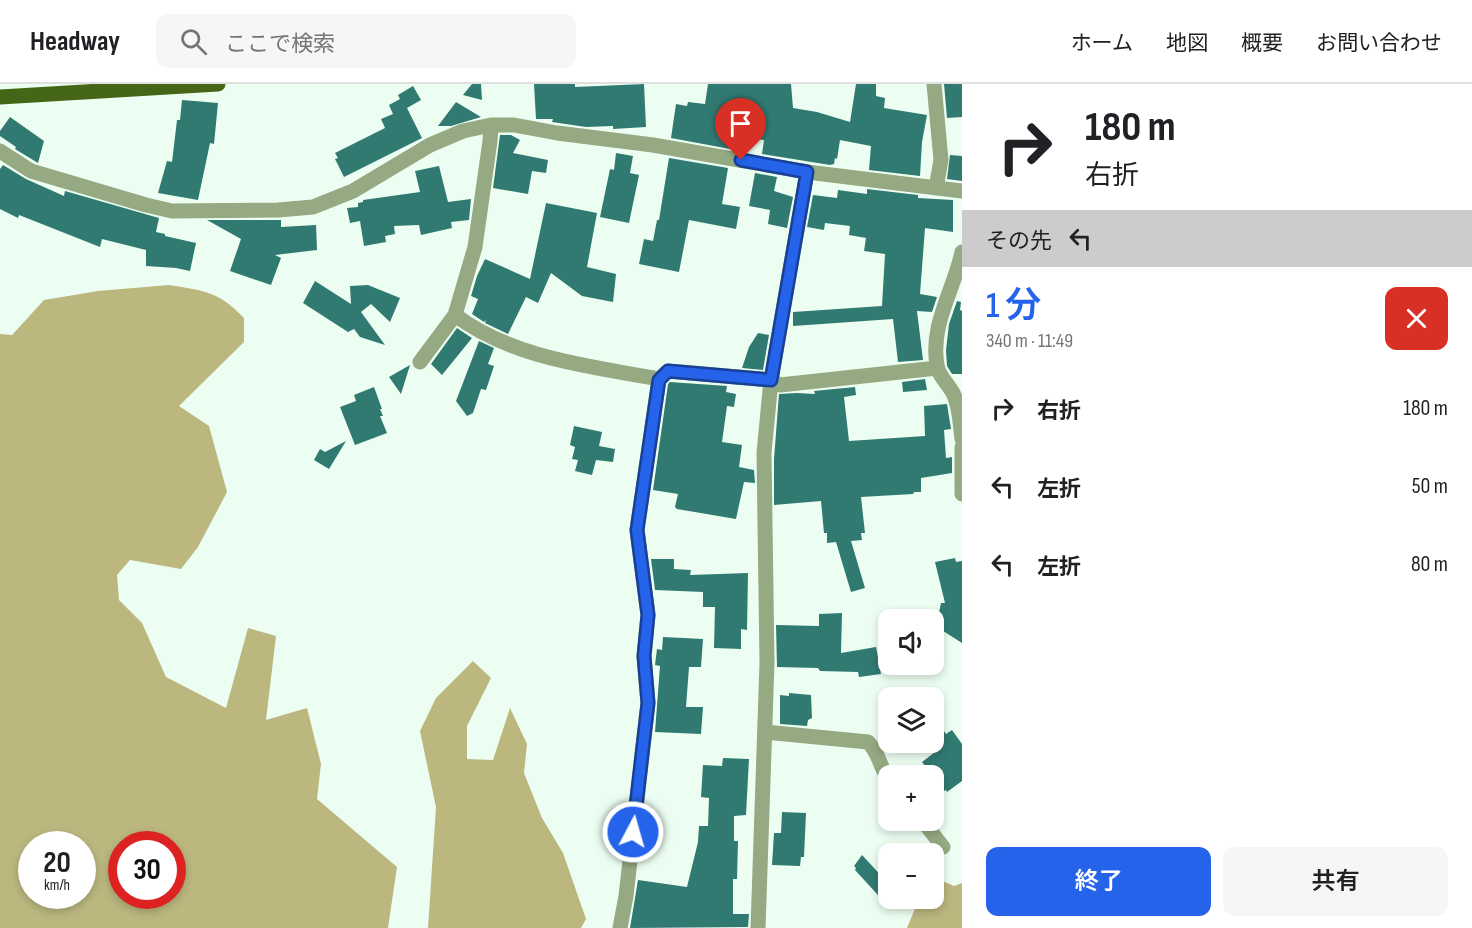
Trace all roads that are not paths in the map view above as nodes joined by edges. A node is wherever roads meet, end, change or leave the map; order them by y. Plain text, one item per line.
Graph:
1 (218, 84) edge
2 (934, 84) edge
3 (0, 97) edge
4 (491, 125) junction
5 (0, 151) edge
6 (807, 172) junction
7 (936, 188) junction
8 (962, 191) edge
9 (962, 252) edge
10 (455, 315) junction
11 (420, 362) dead end
12 (937, 368) junction
13 (659, 380) junction
14 (771, 380) junction
15 (962, 439) edge
16 (962, 447) edge
17 (962, 489) edge
18 (765, 732) junction
19 (881, 765) edge
20 (931, 831) edge
21 (940, 843) edge
22 (620, 928) edge
23 (758, 928) edge

1 - 3 main road
2 - 7 street
4 - 5 street
4 - 6 street
4 - 10 street
6 - 7 street
6 - 14 street
7 - 8 street
9 - 12 street
10 - 11 street
10 - 13 street
12 - 14 street
12 - 15 street
13 - 14 street
13 - 22 street
14 - 18 street
16 - 17 street
18 - 19 street
18 - 23 street
20 - 21 street

